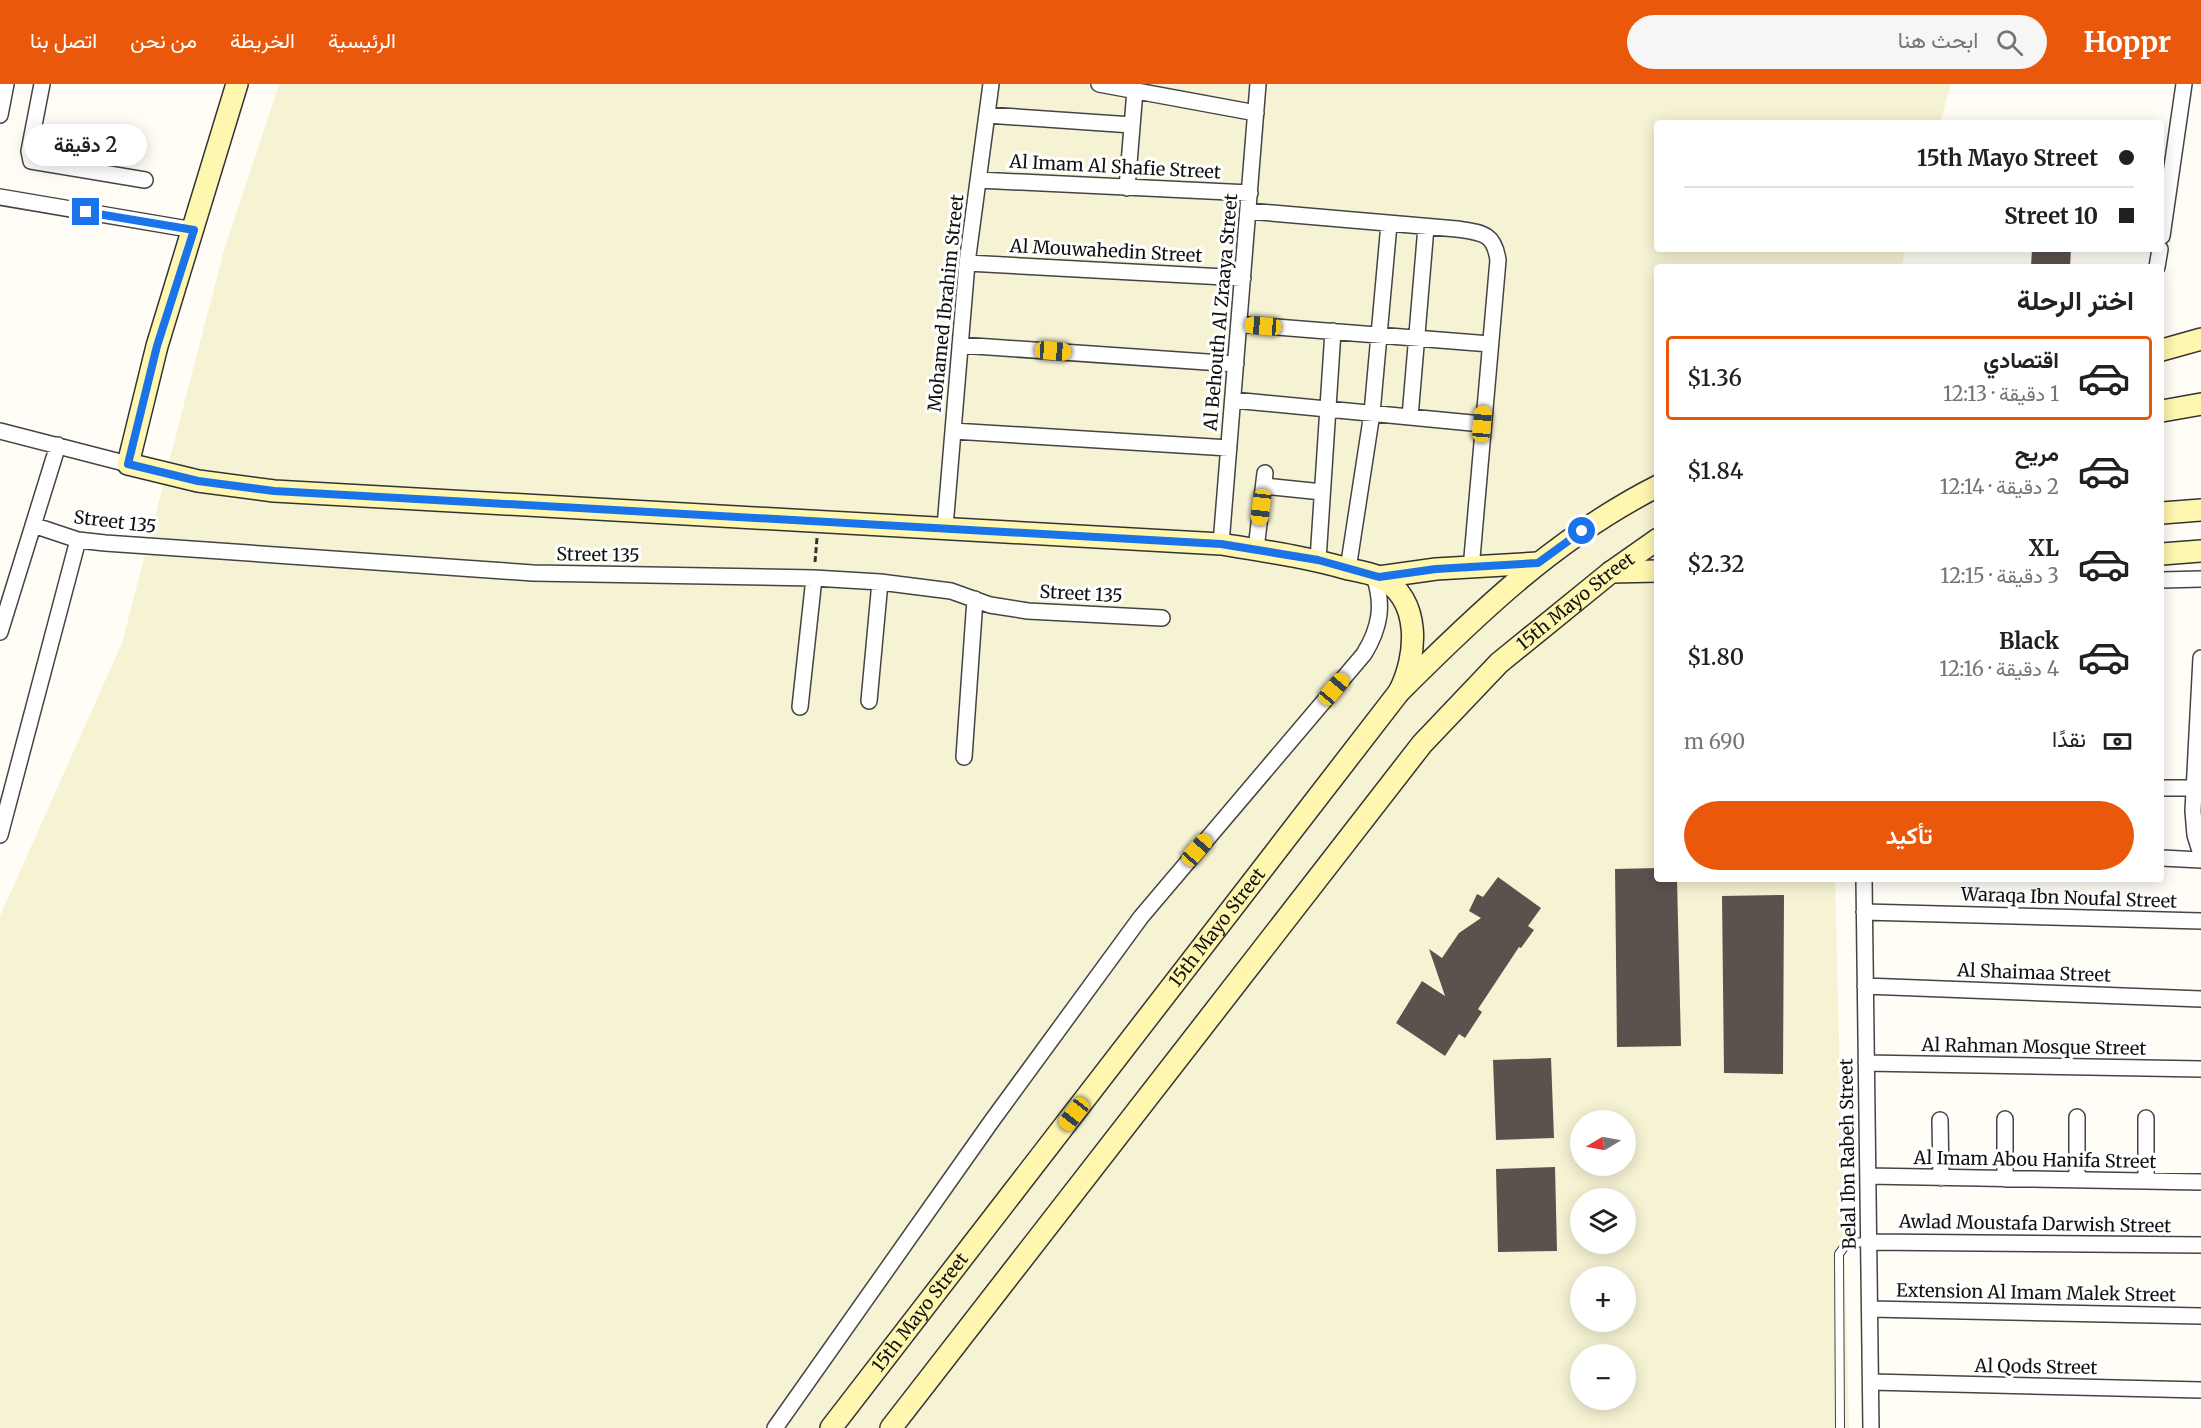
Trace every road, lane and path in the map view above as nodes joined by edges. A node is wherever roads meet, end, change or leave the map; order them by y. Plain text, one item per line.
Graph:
1 (6, 84) edge
2 (42, 84) edge
3 (237, 84) edge
4 (991, 84) edge
5 (1099, 84) edge
6 (1258, 84) edge
7 (2184, 84) edge
8 (1135, 90) junction
9 (1256, 112) junction
10 (987, 115) junction
11 (0, 116) edge
12 (1132, 125) junction
13 (145, 180) dead end
14 (978, 180) junction
15 (1127, 188) junction
16 (1250, 194) junction
17 (0, 197) edge
18 (1248, 211) junction
19 (2164, 222) edge
20 (1389, 224) junction
21 (1426, 227) junction
22 (194, 230) junction
23 (967, 263) junction
24 (1243, 278) junction
25 (1239, 324) junction
26 (1333, 331) junction
27 (1379, 335) junction
28 (1416, 338) junction
29 (2201, 339) edge
30 (1490, 344) junction
31 (960, 345) junction
32 (2164, 349) edge
33 (1236, 364) junction
34 (1233, 400) junction
35 (2201, 404) edge
36 (1328, 409) junction
37 (2164, 411) edge
38 (1372, 413) junction
39 (1410, 417) junction
40 (1482, 424) junction
41 (0, 431) edge
42 (953, 431) junction
43 (58, 445) junction
44 (1229, 448) junction
45 (128, 464) junction
46 (1654, 488) edge
47 (1322, 492) junction
48 (2201, 510) edge
49 (2164, 513) edge
50 (819, 520) junction
51 (945, 527) junction
52 (40, 528) junction
53 (71, 538) junction
54 (1654, 542) edge
55 (1221, 544) junction
56 (1256, 549) junction
57 (2201, 551) edge
58 (2164, 554) edge
59 (1318, 560) junction
60 (1538, 563) junction
61 (1348, 568) junction
62 (1471, 569) junction
63 (1654, 571) edge
64 (1611, 572) junction
65 (1377, 577) junction
66 (814, 579) junction
67 (2201, 579) edge
68 (2164, 580) edge
69 (880, 582) junction
70 (975, 599) junction
71 (1162, 618) dead end
72 (0, 632) edge
73 (2201, 658) edge
74 (1399, 692) junction
75 (869, 701) dead end
76 (800, 707) dead end
77 (964, 756) dead end
78 (2164, 788) edge
79 (2196, 790) edge
80 (0, 835) edge
81 (2201, 854) edge
82 (2164, 858) edge
83 (2201, 860) edge
84 (1864, 882) edge
85 (1864, 912) junction
86 (2201, 921) edge
87 (1865, 986) junction
88 (2201, 999) edge
89 (1866, 1063) junction
90 (2201, 1069) edge
91 (2077, 1117) dead end
92 (2146, 1118) dead end
93 (2005, 1119) dead end
94 (1940, 1120) dead end
95 (1868, 1176) junction
96 (1941, 1178) junction
97 (2006, 1179) junction
98 (2077, 1180) junction
99 (2146, 1181) junction
100 (2201, 1182) edge
101 (1869, 1242) junction
102 (2201, 1245) edge
103 (1870, 1309) junction
104 (2201, 1316) edge
105 (1871, 1382) junction
106 (2201, 1390) edge
107 (775, 1428) edge
108 (831, 1428) edge
109 (891, 1428) edge
110 (1840, 1428) edge
111 (1871, 1428) edge

1 - 11 street
2 - 13 street
3 - 22 main road
4 - 10 street, Mohamed Ibrahim Street
5 - 8 street
6 - 9 street, Al Behouth Al Zraaya Street
7 - 19 street
8 - 9 street
8 - 12 street
9 - 16 street, Al Behouth Al Zraaya Street
10 - 12 street
10 - 14 street, Mohamed Ibrahim Street
12 - 15 street
14 - 15 street, Al Imam Al Shafie Street
14 - 23 street, Mohamed Ibrahim Street
15 - 16 street, Al Imam Al Shafie Street
16 - 18 street, Al Behouth Al Zraaya Street
17 - 22 street
18 - 20 street
18 - 24 street, Al Behouth Al Zraaya Street
20 - 21 street
20 - 27 street
21 - 28 street
21 - 30 street
22 - 45 main road
23 - 24 street, Al Mouwahedin Street
23 - 31 street, Mohamed Ibrahim Street
24 - 25 street, Al Behouth Al Zraaya Street
25 - 26 street
25 - 33 street, Al Behouth Al Zraaya Street
26 - 27 street
26 - 36 street
27 - 28 street
27 - 38 street
28 - 30 street
28 - 39 street
29 - 32 main road
30 - 40 street
31 - 33 street
31 - 42 street, Mohamed Ibrahim Street
33 - 34 street, Al Behouth Al Zraaya Street
34 - 36 street
34 - 44 street, Al Behouth Al Zraaya Street
35 - 37 main road
36 - 38 street
36 - 47 street
38 - 39 street
38 - 61 street
39 - 40 street
40 - 62 street
41 - 43 street
42 - 44 street
42 - 51 street, Mohamed Ibrahim Street
43 - 45 street
43 - 52 street
44 - 55 street, Al Behouth Al Zraaya Street
45 - 50 main road
46 - 60 main road, 15th Mayo Street
47 - 56 street
47 - 59 street
48 - 49 main road
50 - 51 main road
50 - 66 path
51 - 55 main road
52 - 53 street, Street 135
52 - 72 street
53 - 66 street, Street 135
53 - 80 street
54 - 64 main road, 15th Mayo Street
55 - 56 main road
56 - 59 main road
57 - 58 main road
59 - 61 main road
60 - 62 main road
60 - 74 main road, 15th Mayo Street
61 - 65 main road
62 - 65 main road
63 - 64 main road
64 - 109 main road, 15th Mayo Street
65 - 74 main road
65 - 107 street
66 - 69 street, Street 135
66 - 76 street
67 - 68 street
69 - 70 street, Street 135
69 - 75 street
70 - 71 street, Street 135
70 - 77 street
73 - 79 street
74 - 108 main road, 15th Mayo Street
78 - 79 street
79 - 81 street
82 - 83 street
84 - 85 street, Belal Ibn Rabeh Street
85 - 86 street, Waraqa Ibn Noufal Street
85 - 87 street, Belal Ibn Rabeh Street
87 - 88 street, Al Shaimaa Street
87 - 89 street, Belal Ibn Rabeh Street
89 - 90 street, Al Rahman Mosque Street
89 - 95 street, Belal Ibn Rabeh Street
91 - 98 street
92 - 99 street
93 - 97 street
94 - 96 street
95 - 96 street, Al Imam Abou Hanifa Street
95 - 101 street, Belal Ibn Rabeh Street
96 - 97 street, Al Imam Abou Hanifa Street
97 - 98 street, Al Imam Abou Hanifa Street
98 - 99 street, Al Imam Abou Hanifa Street
99 - 100 street, Al Imam Abou Hanifa Street
101 - 102 street, Awlad Moustafa Darwish Street
101 - 103 street, Belal Ibn Rabeh Street
101 - 110 lane
103 - 104 street, Extension Al Imam Malek Street
103 - 105 street, Belal Ibn Rabeh Street
105 - 106 street, Al Qods Street
105 - 111 street, Belal Ibn Rabeh Street

